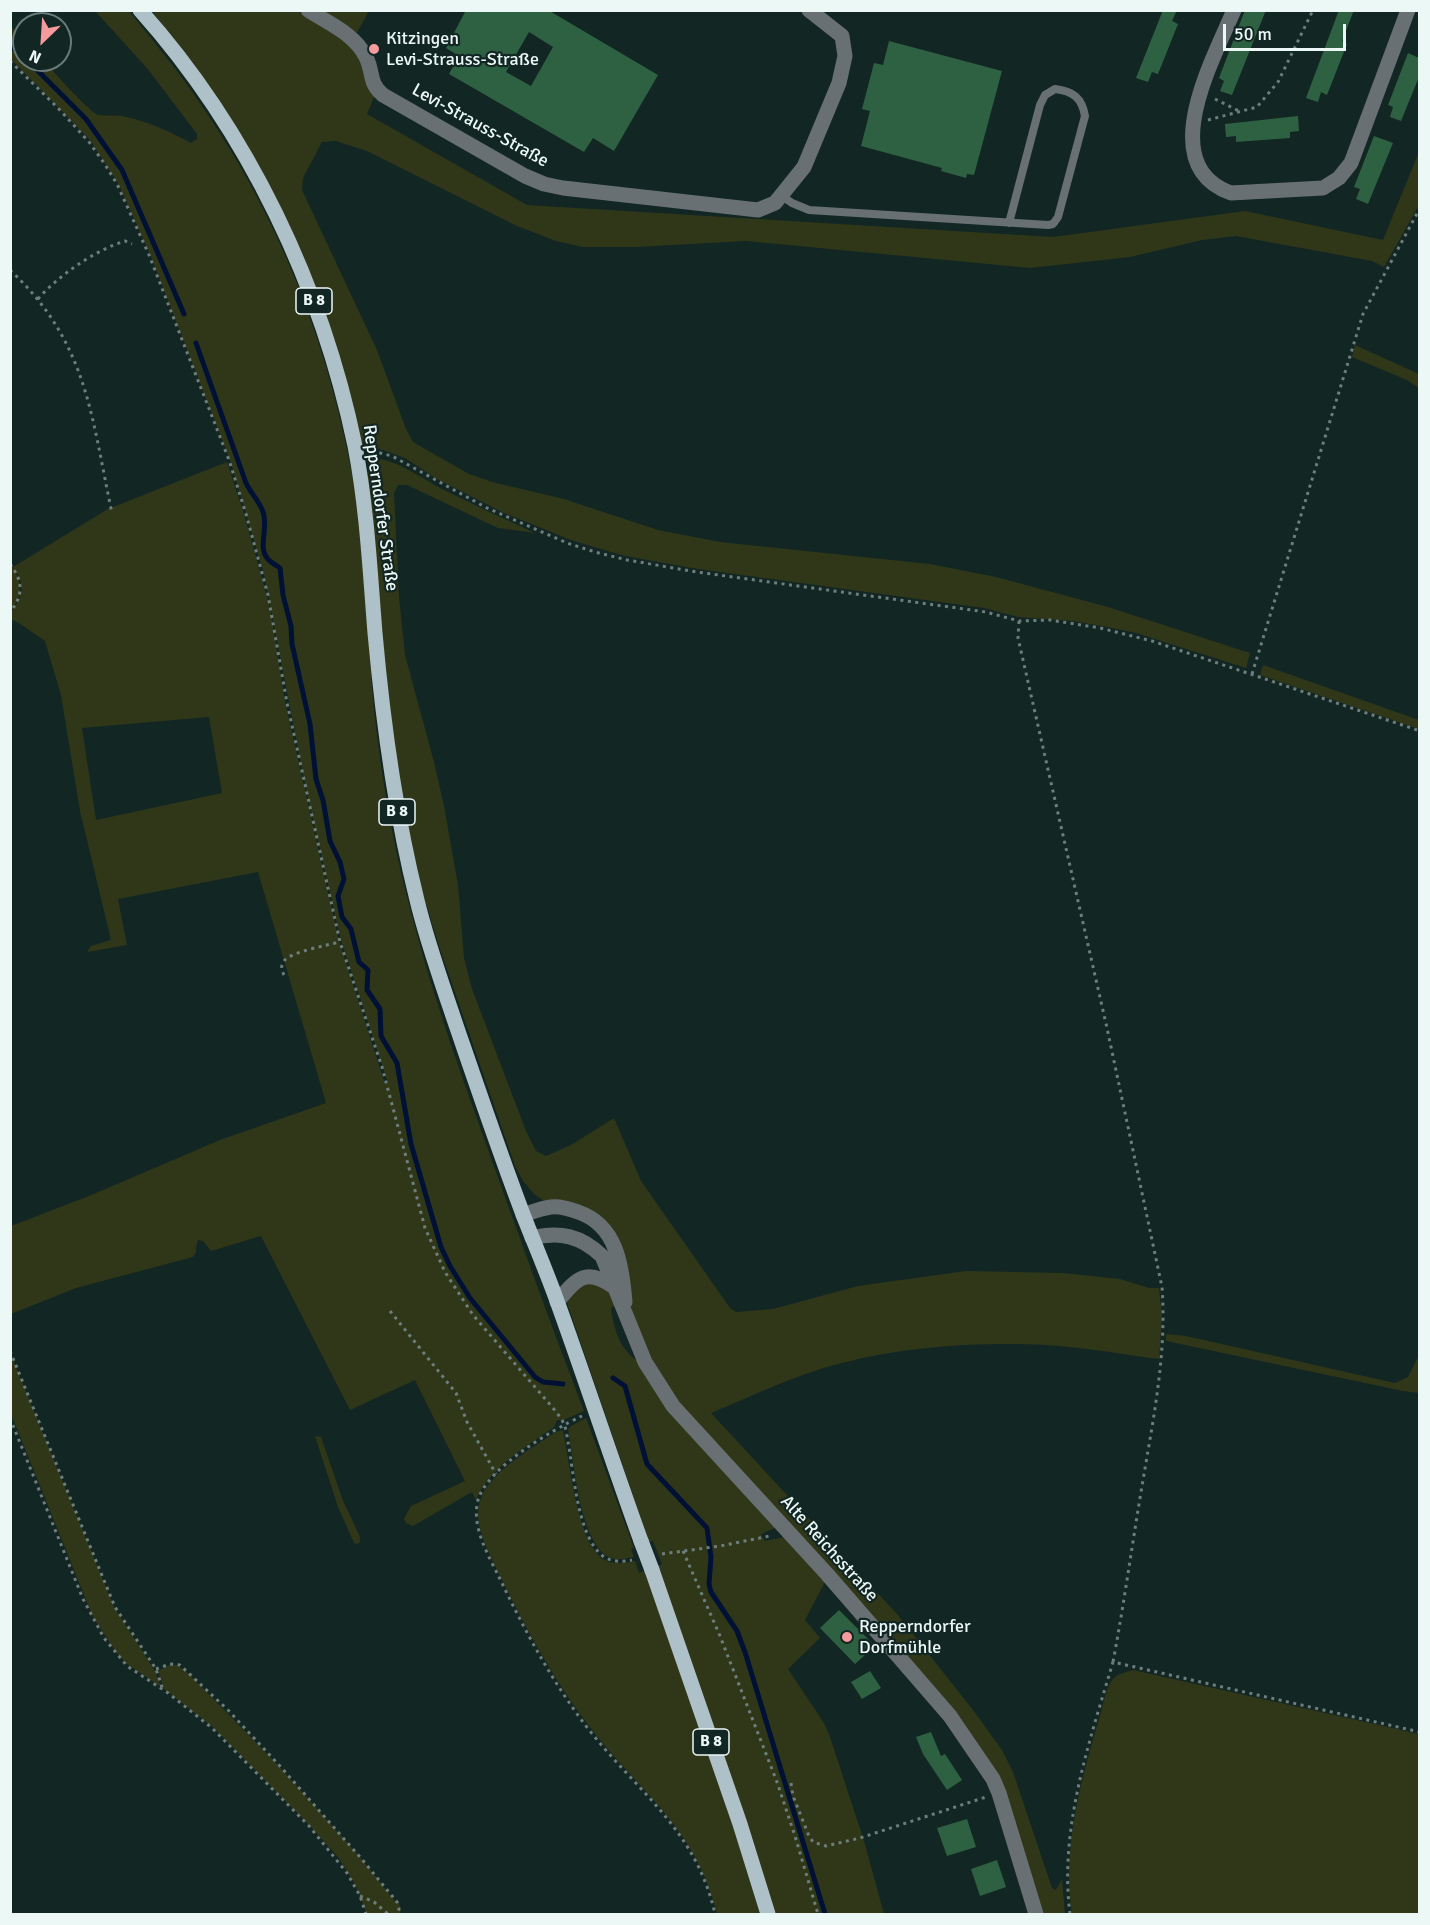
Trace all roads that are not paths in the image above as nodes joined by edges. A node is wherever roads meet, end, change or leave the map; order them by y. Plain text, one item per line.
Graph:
1 (140, 10) edge
2 (308, 10) edge
3 (809, 10) edge
4 (1234, 10) edge
5 (1408, 10) edge
6 (782, 196) junction
7 (1009, 223) junction
8 (523, 1215) junction
9 (532, 1238) junction
10 (614, 1287) junction
11 (557, 1302) junction
12 (627, 1314) junction
13 (768, 1914) edge
14 (1036, 1914) edge

1 - 8 main road, Repperndorfer Straße / B 8
2 - 6 street, Levi-Strauss-Straße
3 - 6 street, Levi-Strauss-Straße
4 - 5 street
6 - 7 lane
7 - 7 lane
8 - 9 main road, B 8
8 - 12 street, Alte Reichsstraße
9 - 10 street, Alte Reichsstraße
9 - 11 main road, B 8
10 - 11 street
10 - 12 street, Alte Reichsstraße
11 - 13 main road, B 8, bridge
12 - 14 street, Alte Reichsstraße

